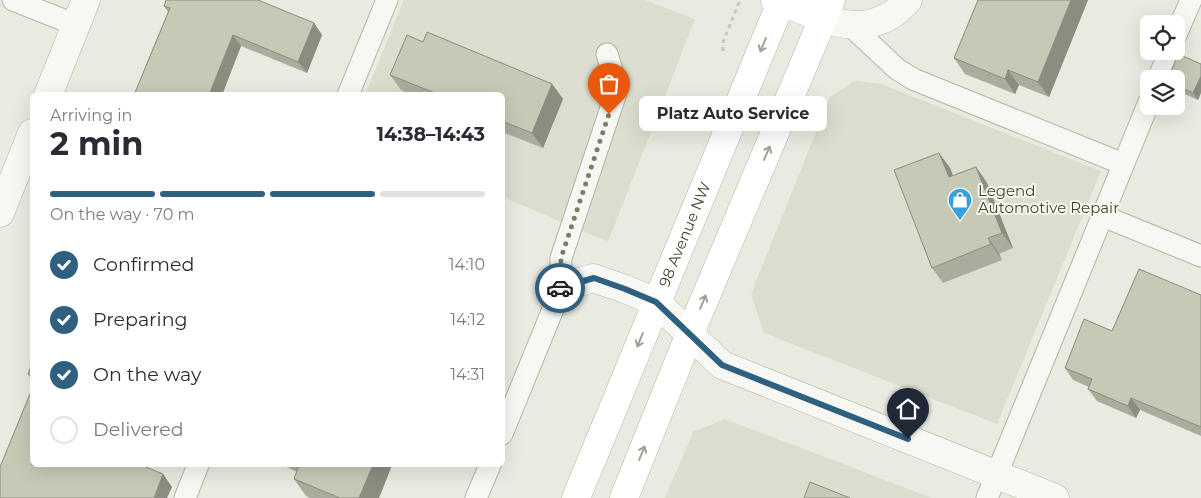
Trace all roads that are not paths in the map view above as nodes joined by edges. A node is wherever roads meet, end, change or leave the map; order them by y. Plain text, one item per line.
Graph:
1 (13, 0) edge
2 (86, 0) edge
3 (387, 0) edge
4 (908, 0) edge
5 (1191, 0) edge
6 (779, 1) edge
7 (828, 9) edge
8 (1185, 15) edge
9 (76, 26) junction
10 (851, 26) junction
11 (606, 54) dead end
12 (49, 92) edge
13 (349, 92) edge
14 (1144, 115) edge
15 (30, 138) edge
16 (1123, 164) junction
17 (0, 213) edge
18 (1103, 216) junction
19 (1201, 256) edge
20 (560, 292) junction
21 (656, 302) junction
22 (689, 336) junction
23 (505, 427) edge
24 (197, 467) edge
25 (489, 467) edge
26 (992, 486) edge
27 (185, 498) edge
28 (476, 498) edge
29 (576, 498) edge
30 (624, 498) edge
31 (1056, 498) edge

1 - 9 lane
2 - 9 street
3 - 13 lane
4 - 10 street
5 - 8 lane
6 - 7 main road
6 -> 21 main road, 98 Avenue NW
7 - 10 street
22 -> 7 main road
9 - 12 street
10 - 16 lane
11 - 20 lane
14 - 16 lane
15 - 17 street
16 - 18 lane
18 - 19 lane
18 - 26 lane
20 - 21 street
20 - 23 lane
21 - 22 street
21 -> 29 main road, 98 Avenue NW
22 - 26 street
30 -> 22 main road
24 - 27 lane
25 - 28 lane
26 - 31 street

